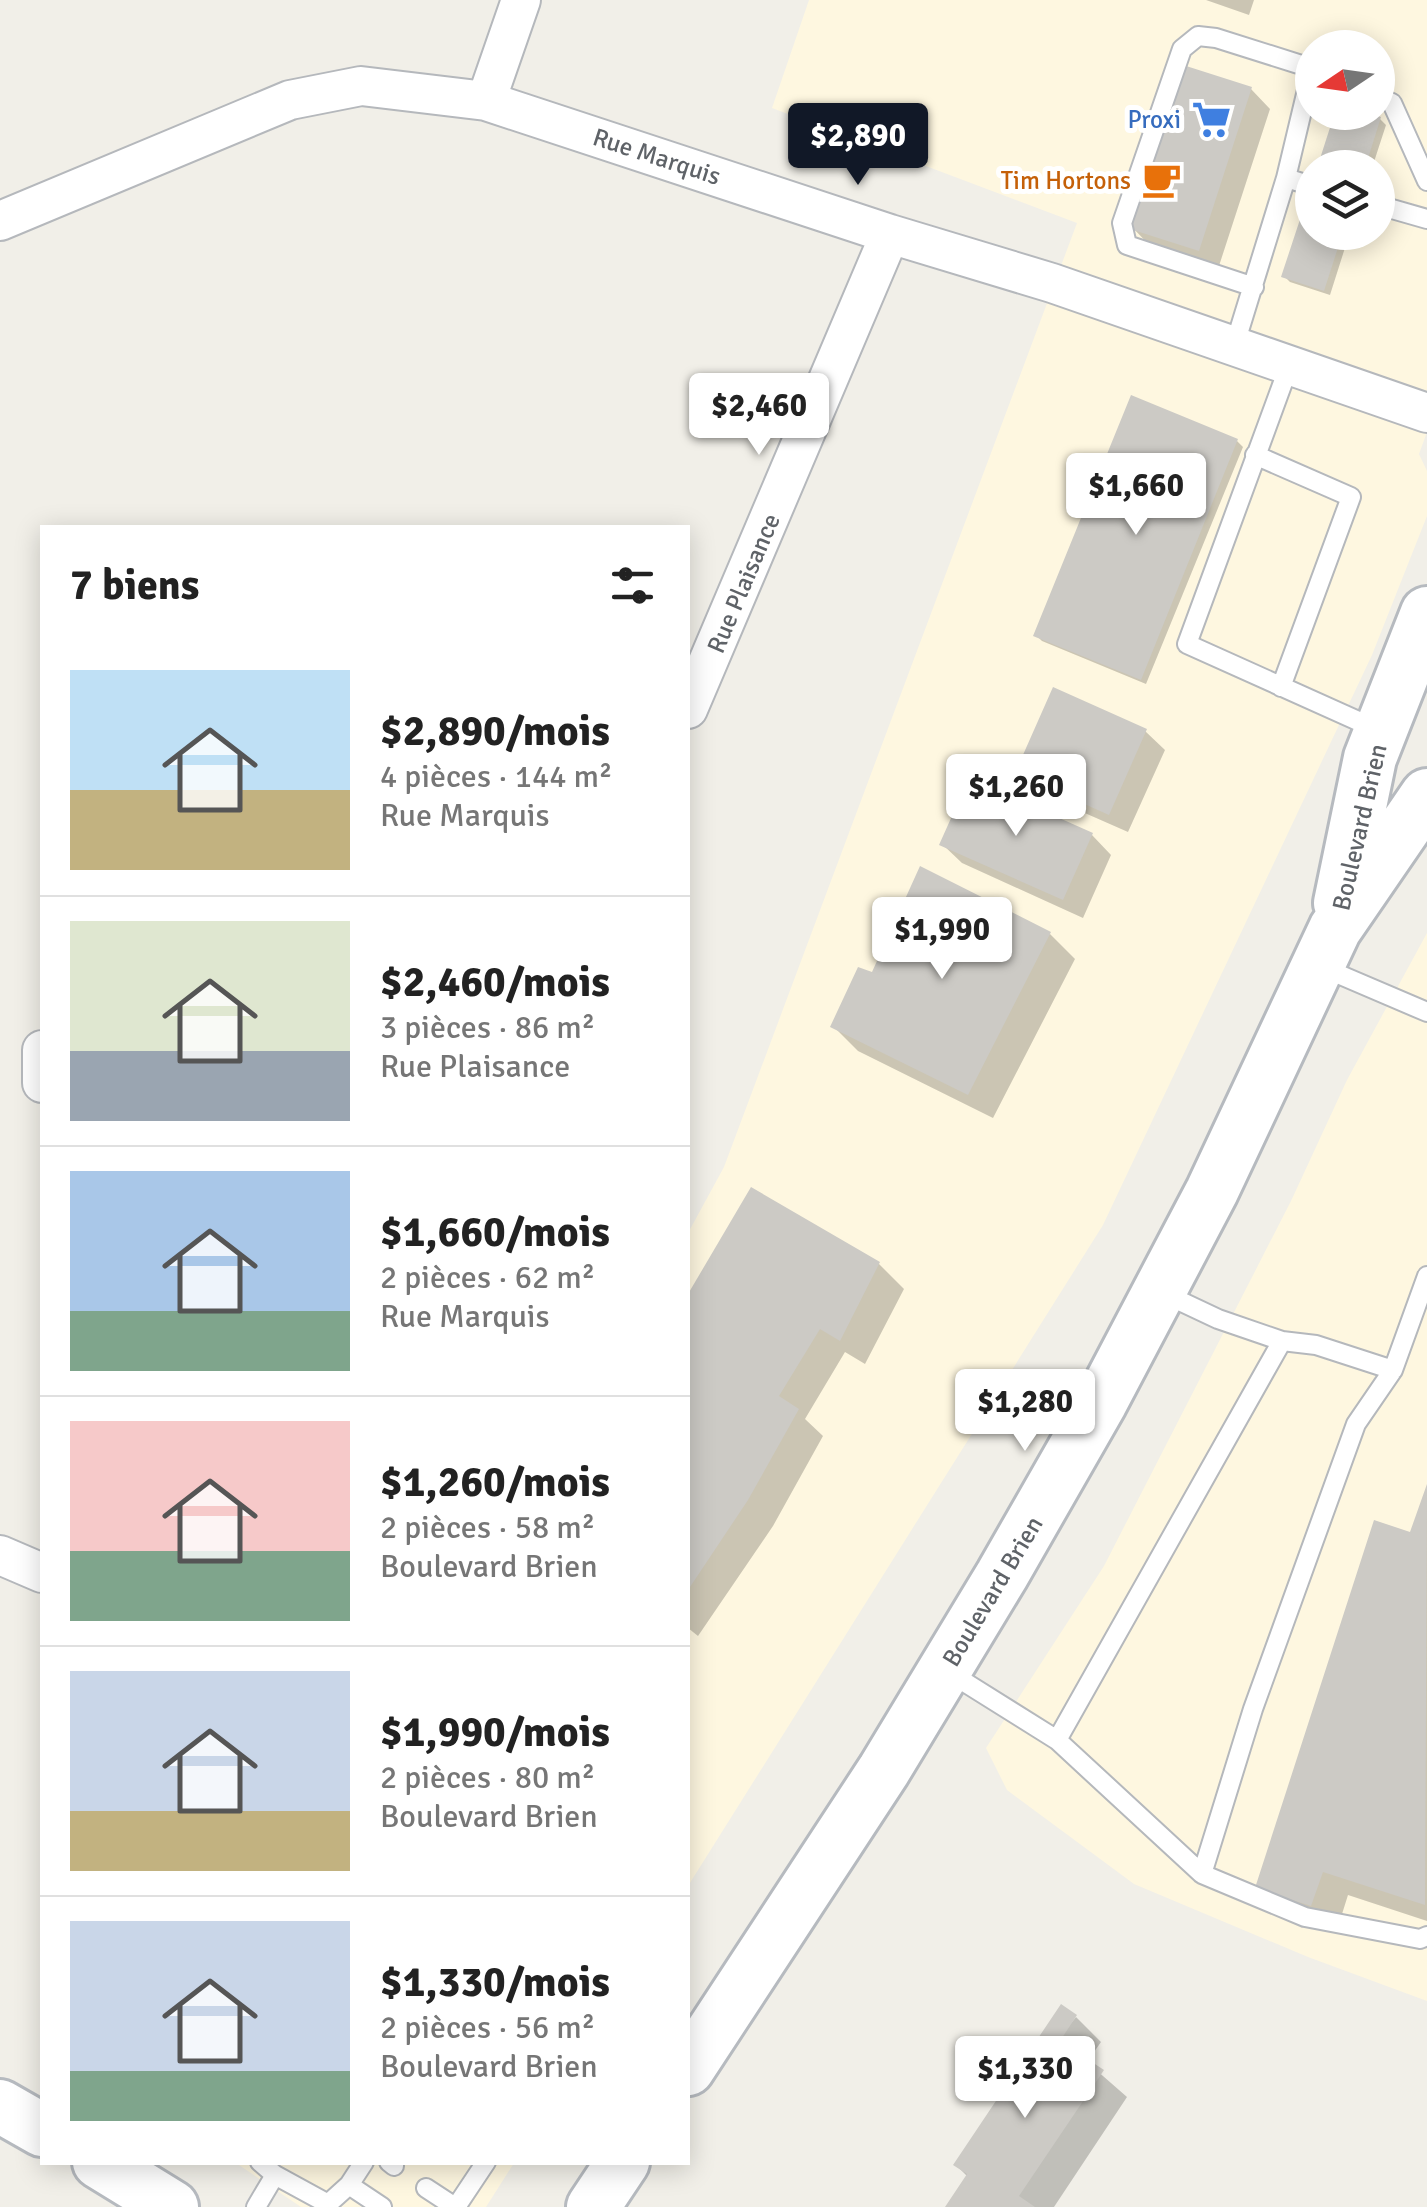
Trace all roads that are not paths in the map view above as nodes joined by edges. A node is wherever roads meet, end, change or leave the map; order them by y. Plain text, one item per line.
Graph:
1 (521, 0) edge
2 (1295, 63) edge
3 (486, 102) junction
4 (1395, 110) edge
5 (1297, 130) edge
6 (1286, 178) junction
7 (1295, 181) edge
8 (1427, 182) edge
9 (1395, 209) edge
10 (1427, 219) edge
11 (0, 221) edge
12 (890, 234) junction
13 (1254, 287) junction
14 (1234, 347) junction
15 (1289, 366) junction
16 (1427, 414) edge
17 (1255, 455) junction
18 (1427, 612) edge
19 (697, 667) edge
20 (1282, 687) junction
21 (690, 700) edge
22 (1381, 730) junction
23 (1427, 794) edge
24 (1327, 947) junction
25 (1427, 1012) edge
26 (1427, 1276) edge
27 (1160, 1291) junction
28 (1282, 1341) junction
29 (1393, 1370) junction
30 (0, 1555) edge
31 (40, 1571) edge
32 (946, 1670) junction
33 (1057, 1740) junction
34 (1202, 1874) junction
35 (1427, 1936) edge
36 (690, 2066) edge
37 (0, 2106) edge
38 (40, 2129) edge
39 (104, 2165) edge
40 (362, 2165) edge
41 (482, 2165) edge
42 (622, 2165) edge
43 (267, 2169) edge
44 (349, 2185) junction
45 (426, 2188) dead end
46 (172, 2207) edge
47 (256, 2207) edge
48 (382, 2207) edge
49 (456, 2207) edge
50 (593, 2207) edge

1 - 3 street
2 - 13 lane
3 - 11 street, Rue Marquis
3 - 12 street, Rue Marquis
4 - 8 lane
5 - 6 lane
6 - 7 lane
6 - 13 lane
9 - 10 lane
12 - 14 street, Rue Marquis
12 - 19 street, Rue Plaisance
13 - 14 lane
14 - 15 street, Rue Marquis
15 - 16 street, Rue Marquis
15 - 17 lane
17 - 20 lane
17 - 20 lane
18 - 22 main road, Boulevard Brien
19 - 21 street, Rue Plaisance
20 - 22 lane
22 - 24 main road, Boulevard Brien
23 - 24 main road, Boulevard Brien
24 - 25 lane
24 - 27 main road, Boulevard Brien
26 - 29 lane
27 - 28 lane
27 - 32 main road, Boulevard Brien
28 - 29 lane
28 - 33 lane
29 - 34 lane
30 - 31 street
32 - 33 lane
32 - 36 main road, Boulevard Brien
33 - 34 lane
34 - 35 lane
37 - 38 main road
39 - 46 main road
40 - 44 lane
41 - 49 lane
42 - 50 main road
43 - 44 lane
43 - 47 lane
44 - 48 lane
45 - 49 lane

